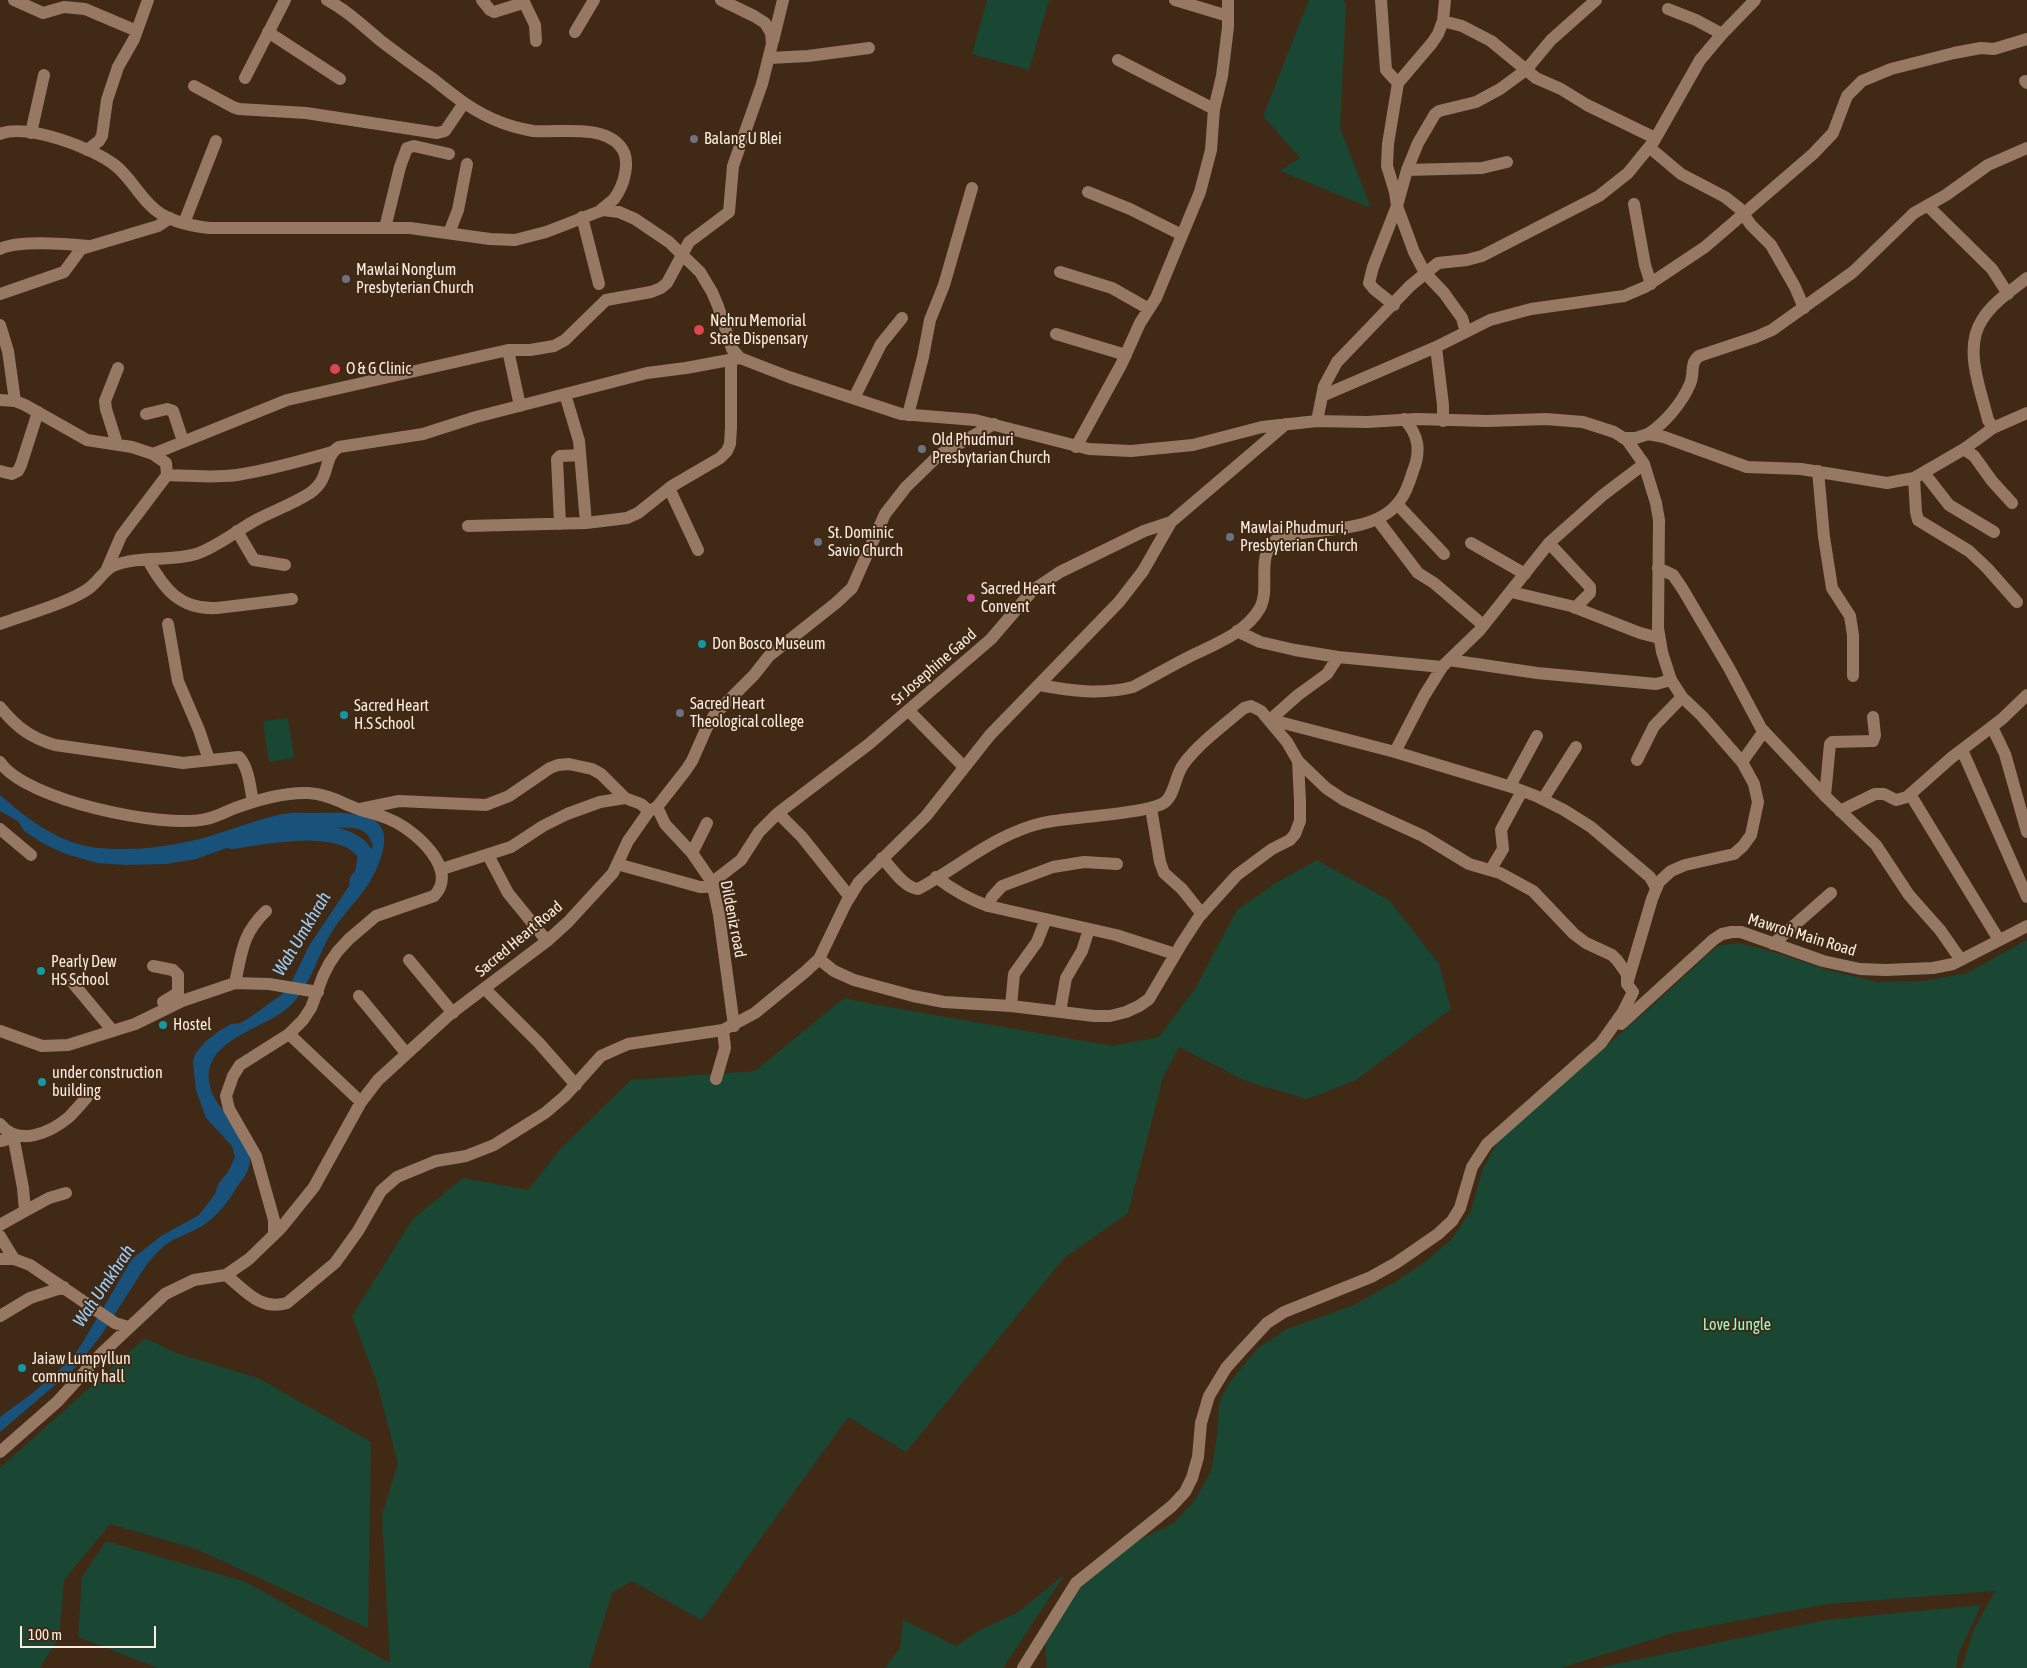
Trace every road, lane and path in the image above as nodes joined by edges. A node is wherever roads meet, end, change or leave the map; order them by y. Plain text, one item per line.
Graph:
1 (14, 0) edge
2 (148, 0) edge
3 (285, 0) edge
4 (327, 0) edge
5 (482, 0) edge
6 (594, 0) edge
7 (721, 0) edge
8 (784, 0) edge
9 (1175, 0) edge
10 (1228, 0) edge
11 (1381, 0) edge
12 (1445, 0) edge
13 (1596, 0) edge
14 (1755, 0) edge
15 (523, 2) edge
16 (1668, 9) dead end
17 (1228, 16) junction
18 (1443, 21) junction
19 (137, 31) junction
20 (268, 32) junction
21 (576, 32) dead end
22 (1722, 34) junction
23 (2027, 39) edge
24 (536, 41) dead end
25 (772, 44) junction
26 (869, 48) dead end
27 (770, 58) junction
28 (1118, 60) dead end
29 (1526, 70) junction
30 (44, 76) dead end
31 (245, 78) dead end
32 (340, 79) dead end
33 (1398, 83) junction
34 (194, 86) dead end
35 (464, 103) junction
36 (1214, 109) junction
37 (31, 133) junction
38 (0, 134) edge
39 (216, 141) dead end
40 (1652, 143) junction
41 (2027, 148) edge
42 (87, 150) junction
43 (449, 154) dead end
44 (1507, 162) dead end
45 (467, 164) dead end
46 (1407, 170) junction
47 (972, 188) dead end
48 (1088, 192) dead end
49 (1634, 204) dead end
50 (1397, 206) junction
51 (1928, 206) junction
52 (600, 211) junction
53 (1743, 213) junction
54 (582, 217) junction
55 (170, 218) junction
56 (184, 223) junction
57 (385, 228) junction
58 (449, 233) junction
59 (1182, 235) junction
60 (91, 247) junction
61 (0, 249) edge
62 (682, 253) junction
63 (1060, 272) dead end
64 (1425, 273) junction
65 (2027, 278) edge
66 (599, 284) dead end
67 (1651, 284) junction
68 (0, 294) edge
69 (2008, 294) junction
70 (1394, 305) junction
71 (1804, 308) junction
72 (1149, 309) junction
73 (902, 318) dead end
74 (0, 325) edge
75 (1466, 332) junction
76 (1056, 334) dead end
77 (1436, 347) junction
78 (508, 350) junction
79 (1126, 354) junction
80 (736, 359) junction
81 (118, 368) dead end
82 (565, 394) junction
83 (1322, 396) junction
84 (854, 398) junction
85 (0, 400) edge
86 (15, 401) junction
87 (520, 406) junction
88 (38, 412) junction
89 (2027, 413) edge
90 (146, 414) dead end
91 (908, 415) junction
92 (1404, 419) junction
93 (1317, 421) junction
94 (1443, 421) junction
95 (994, 424) junction
96 (1286, 424) junction
97 (1993, 428) junction
98 (1648, 434) junction
99 (1623, 438) junction
100 (184, 441) junction
101 (117, 444) junction
102 (1076, 447) junction
103 (1964, 449) junction
104 (332, 452) junction
105 (152, 454) junction
106 (580, 455) junction
107 (1644, 464) junction
108 (0, 471) edge
109 (1818, 471) junction
110 (167, 475) junction
111 (1919, 476) junction
112 (669, 488) junction
113 (2012, 503) dead end
114 (1397, 504) junction
115 (1376, 519) junction
116 (1171, 522) junction
117 (560, 524) junction
118 (586, 524) junction
119 (468, 526) dead end
120 (237, 531) junction
121 (1994, 532) dead end
122 (1471, 542) dead end
123 (1549, 543) junction
124 (698, 550) dead end
125 (1444, 554) dead end
126 (148, 560) junction
127 (285, 565) dead end
128 (1658, 568) junction
129 (106, 571) junction
130 (1525, 574) junction
131 (1511, 592) junction
132 (292, 600) dead end
133 (2017, 602) dead end
134 (1575, 608) junction
135 (0, 624) edge
136 (168, 624) dead end
137 (1484, 626) junction
138 (1237, 631) junction
139 (1659, 638) junction
140 (1338, 656) junction
141 (1446, 664) junction
142 (1853, 676) dead end
143 (1671, 680) junction
144 (1039, 685) junction
145 (2027, 695) edge
146 (1682, 697) junction
147 (0, 707) edge
148 (909, 711) junction
149 (1873, 717) dead end
150 (1270, 719) junction
151 (1992, 726) junction
152 (1764, 731) junction
153 (1537, 736) dead end
154 (1576, 746) dead end
155 (1962, 750) junction
156 (1394, 752) junction
157 (209, 760) junction
158 (1637, 760) dead end
159 (1298, 761) junction
160 (0, 762) edge
161 (1742, 762) junction
162 (964, 767) junction
163 (1516, 788) junction
164 (1910, 794) junction
165 (1825, 796) junction
166 (626, 798) junction
167 (1543, 799) junction
168 (253, 802) junction
169 (1151, 808) junction
170 (358, 809) junction
171 (653, 809) junction
172 (1840, 811) junction
173 (778, 813) junction
174 (707, 823) dead end
175 (0, 829) edge
176 (2027, 832) edge
177 (692, 853) junction
178 (31, 855) dead end
179 (488, 855) junction
180 (882, 858) junction
181 (617, 864) junction
182 (1117, 864) dead end
183 (442, 869) junction
184 (1491, 869) junction
185 (936, 877) junction
186 (712, 882) junction
187 (1656, 888) junction
188 (1832, 894) dead end
189 (849, 896) junction
190 (2027, 897) edge
191 (988, 906) junction
192 (266, 911) dead end
193 (1202, 914) junction
194 (1046, 919) junction
195 (2027, 926) edge
196 (1089, 929) junction
197 (1999, 940) junction
198 (547, 941) junction
199 (1773, 944) junction
200 (1175, 954) junction
201 (819, 959) junction
202 (409, 960) dead end
203 (1961, 960) junction
204 (153, 966) dead end
205 (72, 982) dead end
206 (235, 983) junction
207 (1627, 984) junction
208 (484, 989) junction
209 (312, 991) junction
210 (360, 996) dead end
211 (1011, 1006) junction
212 (452, 1012) junction
213 (1060, 1012) junction
214 (152, 1015) junction
215 (728, 1028) junction
216 (112, 1030) junction
217 (0, 1031) edge
218 (289, 1034) junction
219 (1601, 1043) junction
220 (406, 1053) junction
221 (716, 1079) dead end
222 (576, 1085) junction
223 (87, 1097) dead end
224 (361, 1102) junction
225 (0, 1124) edge
226 (6, 1139) edge
227 (66, 1193) dead end
228 (24, 1211) junction
229 (0, 1225) edge
230 (274, 1235) junction
231 (0, 1236) edge
232 (0, 1259) edge
233 (14, 1259) junction
234 (226, 1275) junction
235 (64, 1287) junction
236 (0, 1316) edge
237 (128, 1327) junction
238 (0, 1452) edge
239 (1023, 1668) edge

1 - 19 street
2 - 19 street
3 - 20 street
4 - 35 street
5 - 15 street
6 - 21 street
7 - 25 street
8 - 25 street
9 - 17 street
10 - 17 street
11 - 33 street
12 - 18 street
13 - 29 street
14 - 22 street
15 - 24 street
16 - 22 street
17 - 36 street
18 - 29 street
18 - 33 street
19 - 42 street
20 - 31 street
20 - 32 street
22 - 40 street
23 - 53 street
25 - 27 street
26 - 27 street
27 - 62 street
28 - 36 street
29 - 40 street
29 - 46 street
30 - 37 street
33 - 50 street
34 - 35 street
35 - 52 street
36 - 59 street
37 - 38 street
37 - 42 street
39 - 56 street
40 - 53 street
40 - 64 street
41 - 51 street
42 - 55 street
43 - 57 street
44 - 46 street
45 - 58 street
46 - 50 street
47 - 91 street
48 - 59 street
49 - 67 street
50 - 64 street
50 - 70 street
51 - 69 street
51 - 71 street
52 - 54 street
52 - 62 street
53 - 67 street
53 - 71 street
54 - 58 street
54 - 66 street
55 - 56 street
55 - 60 street
56 - 57 street
57 - 58 street
59 - 72 street
60 - 61 street
60 - 68 street
62 - 78 street
62 - 80 street
63 - 72 street
64 - 70 street
64 - 75 street
65 - 69 street
67 - 75 street
69 - 97 street
70 - 83 street
71 - 98 street
72 - 79 street
73 - 84 street
74 - 86 street
75 - 77 street
76 - 79 street
77 - 83 street
77 - 94 street
78 - 87 street
78 - 100 street
79 - 102 street
80 - 82 street
80 - 84 street
80 - 112 street
81 - 101 street
82 - 87 street
82 - 106 street
83 - 93 street
84 - 91 street
85 - 86 street
86 - 88 street
87 - 104 street
88 - 101 street
88 - 108 street
89 - 97 street
90 - 100 street
91 - 95 street
92 - 93 street
92 - 94 street
92 - 114 street
93 - 96 street
94 - 99 street
95 - 102 street
95 - 171 street, Sacred Heart Road
96 - 102 street
96 - 116 street, Sr Josephine Gaod
97 - 103 street
98 - 99 street
98 - 109 street
99 - 107 street
100 - 105 street
101 - 105 street
103 - 111 street
103 - 113 street
104 - 110 street
104 - 120 street
105 - 110 street
106 - 117 street
106 - 118 street
107 - 123 street
107 - 128 street
109 - 111 street
109 - 142 street
110 - 129 street
111 - 121 street
111 - 133 street
112 - 118 street
112 - 124 street
114 - 115 street
114 - 125 street
115 - 137 street
115 - 138 street
116 - 144 street
116 - 148 street, Sr Josephine Gaod
117 - 118 street
117 - 119 street
120 - 126 street
120 - 127 street
122 - 130 street
123 - 130 street
123 - 134 street
126 - 129 street
126 - 132 street
128 - 139 street
128 - 152 street
129 - 135 street
130 - 131 street
131 - 134 street
131 - 137 street
134 - 139 street
136 - 157 street
137 - 141 street
138 - 140 street
138 - 144 street
139 - 143 street
140 - 141 street
140 - 150 street
141 - 143 street
141 - 156 street
143 - 146 street
144 - 162 street
145 - 151 street
146 - 158 street
146 - 161 street
147 - 157 street
148 - 162 street
148 - 173 street, Sr Josephine Gaod
149 - 165 street
150 - 156 street
150 - 159 street
150 - 169 street
151 - 155 street
151 - 176 street
152 - 161 street
152 - 165 street
153 - 163 street
154 - 167 street
155 - 164 street
155 - 190 street
156 - 163 street
157 - 168 street
159 - 184 street
159 - 193 street
160 - 168 street
161 - 187 street
162 - 180 street
163 - 167 street
163 - 184 street
164 - 172 street
164 - 197 street
165 - 172 street
166 - 170 street
166 - 171 street
166 - 179 street
167 - 187 street
168 - 170 street
169 - 185 street
169 - 193 street
170 - 183 street
171 - 177 street, Dildeniz road
171 - 181 street, Sacred Heart Road
172 - 203 street
173 - 186 street, Sr Josephine Gaod
173 - 189 street
174 - 177 street
175 - 178 street
177 - 186 street, Dildeniz road
179 - 183 street
179 - 198 street
180 - 185 street
180 - 189 street
181 - 186 street
181 - 198 street, Sacred Heart Road
182 - 191 street
183 - 209 street
184 - 207 street
185 - 191 street
186 - 215 street, Dildeniz road
187 - 207 street
188 - 199 street
189 - 201 street
191 - 194 street
192 - 206 street
193 - 200 street
194 - 196 street
194 - 211 street
195 - 197 street, Mawroh Main Road
196 - 200 street
196 - 213 street
197 - 203 street, Mawroh Main Road
198 - 208 street, Sacred Heart Road
199 - 203 street, Mawroh Main Road
199 - 219 street, Mawroh Main Road
200 - 213 street
201 - 211 street
201 - 215 street
202 - 212 street
204 - 214 street
205 - 216 street
206 - 209 street
206 - 214 street
207 - 219 street
208 - 212 street, Sacred Heart Road
208 - 222 street
209 - 218 street
210 - 220 street
211 - 213 street
212 - 220 street, Sacred Heart Road
214 - 216 street
215 - 221 street, Dildeniz road
215 - 222 street
216 - 217 street
218 - 224 street
218 - 230 street
219 - 239 street
220 - 224 street, Sacred Heart Road
222 - 234 street
223 - 226 street
224 - 230 street, Sacred Heart Road
225 - 226 street
226 - 228 street
227 - 228 street
228 - 229 street
230 - 234 street, Sacred Heart Road
231 - 233 street
232 - 233 street
233 - 235 street
234 - 237 street
235 - 236 street
235 - 237 street
237 - 238 street

